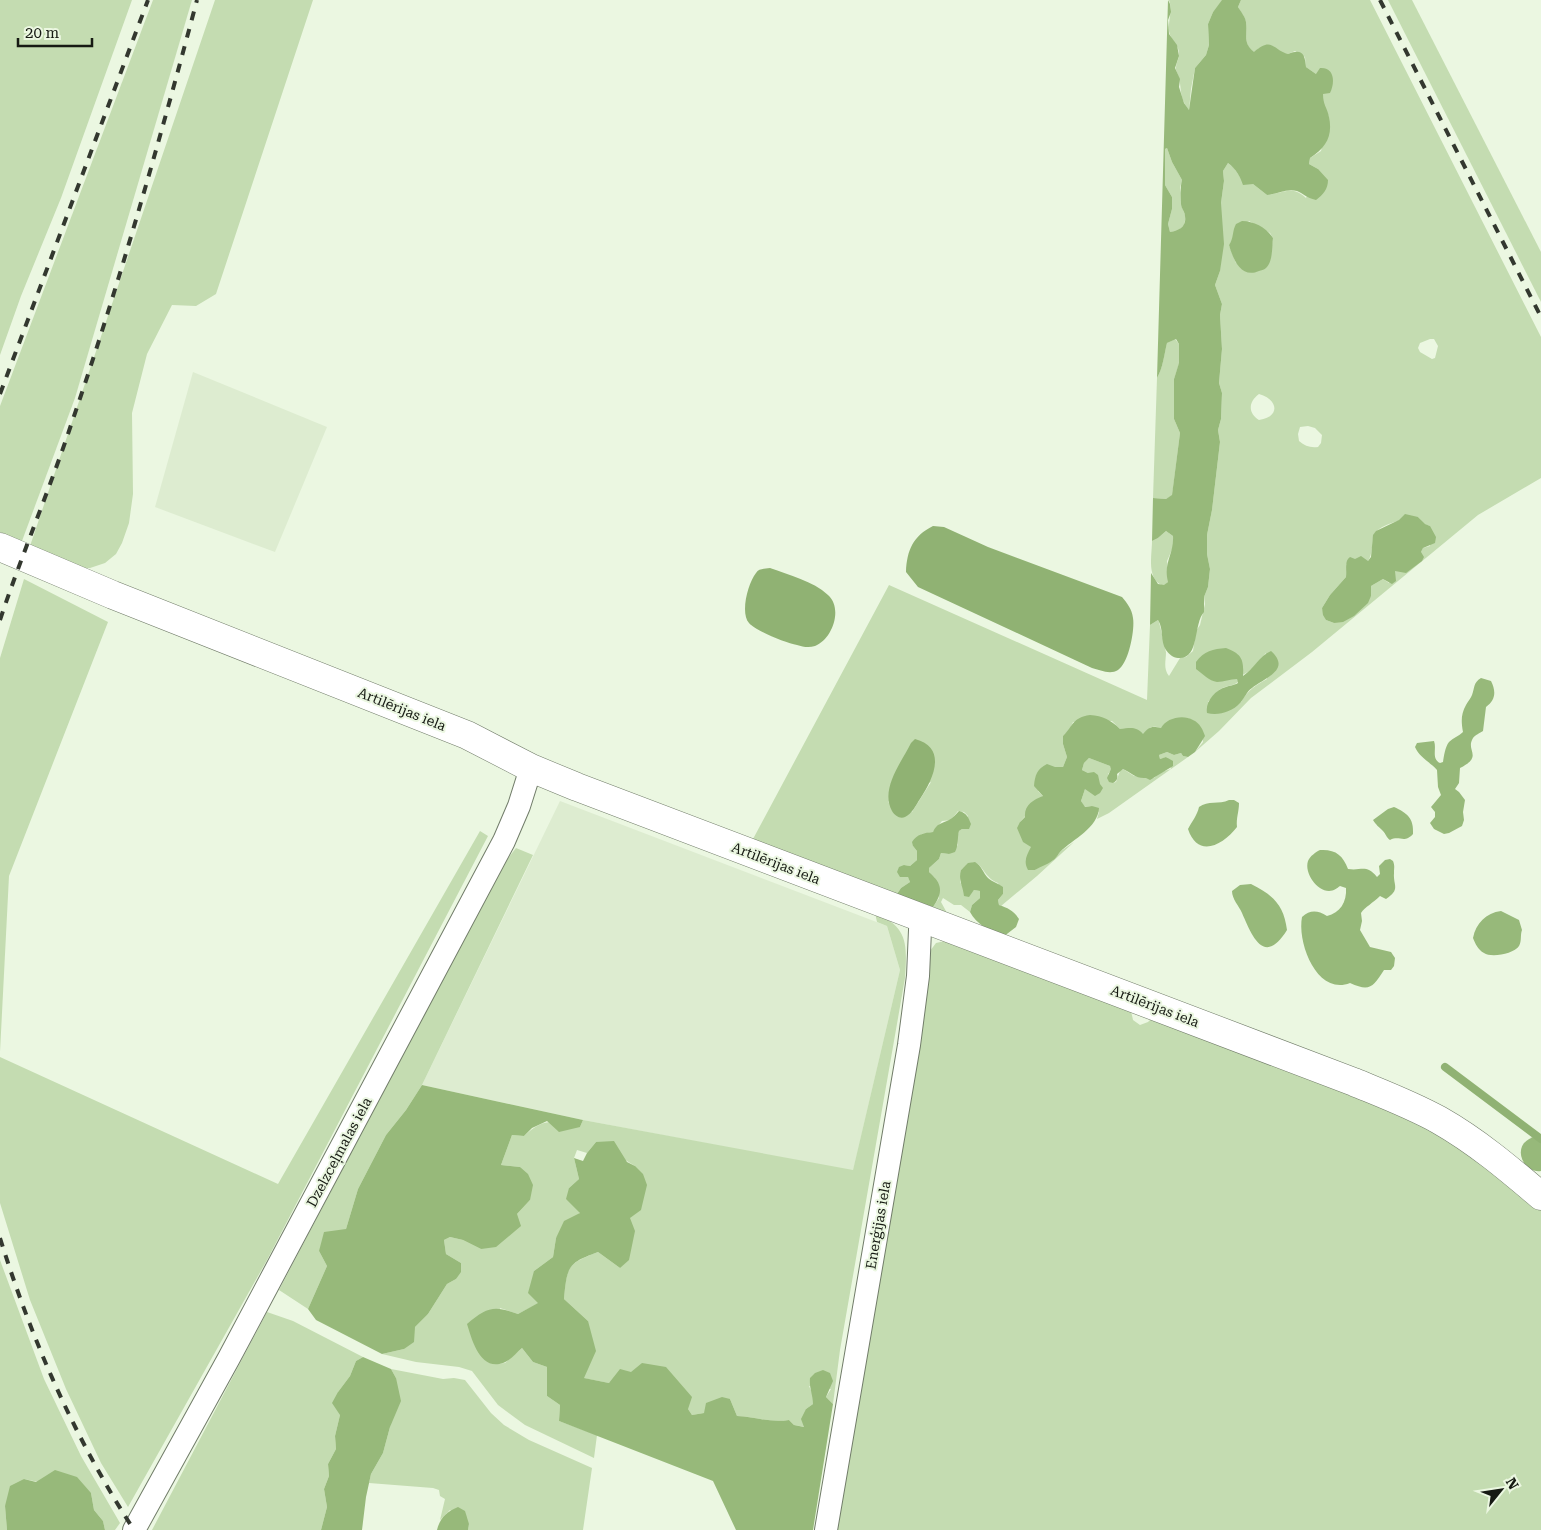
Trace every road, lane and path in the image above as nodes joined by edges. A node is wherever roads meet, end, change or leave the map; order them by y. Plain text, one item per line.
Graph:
1 (0, 547) edge
2 (531, 768) junction
3 (923, 918) junction
4 (1541, 1196) edge
5 (134, 1530) edge
6 (826, 1530) edge

1 - 2 street, Artilērijas iela
2 - 3 street, Artilērijas iela
2 - 5 street, Dzelzceļmalas iela
3 - 4 street, Artilērijas iela
3 - 6 street, Enerģijas iela

